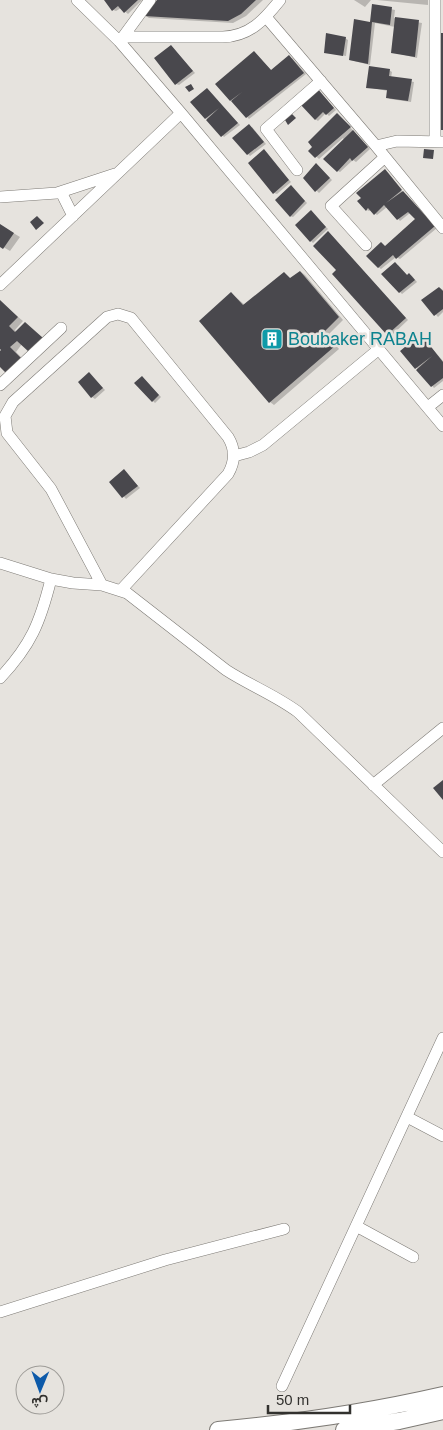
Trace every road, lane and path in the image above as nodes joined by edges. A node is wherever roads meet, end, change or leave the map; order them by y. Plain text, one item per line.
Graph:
1 (77, 0) edge
2 (150, 0) edge
3 (435, 0) edge
4 (274, 2) edge
5 (266, 17) junction
6 (121, 39) junction
7 (321, 81) junction
8 (181, 113) junction
9 (439, 142) edge
10 (376, 146) junction
11 (385, 157) junction
12 (298, 170) dead end
13 (119, 172) junction
14 (61, 192) junction
15 (0, 197) edge
16 (73, 216) junction
17 (443, 228) edge
18 (366, 245) dead end
19 (0, 285) edge
20 (61, 328) dead end
21 (379, 349) junction
22 (0, 385) edge
23 (443, 395) edge
24 (428, 407) junction
25 (443, 426) edge
26 (234, 456) junction
27 (0, 564) edge
28 (50, 579) junction
29 (102, 585) junction
30 (121, 590) junction
31 (0, 678) edge
32 (443, 728) edge
33 (374, 786) junction
34 (443, 852) edge
35 (443, 1038) edge
36 (407, 1117) junction
37 (443, 1136) edge
38 (356, 1226) junction
39 (284, 1229) dead end
40 (413, 1257) dead end
41 (0, 1312) edge
42 (282, 1386) dead end
43 (443, 1395) edge
44 (443, 1411) edge
45 (218, 1430) edge
46 (344, 1430) edge

1 - 6 street
2 - 6 street
3 - 9 street
4 - 5 street
5 - 6 street
5 - 7 street
6 - 8 street
7 - 10 street
7 - 12 street
8 - 13 street
8 - 21 street
9 - 10 street
10 - 11 street
11 - 17 street
11 - 18 street
13 - 14 street
13 - 16 street
14 - 15 street
14 - 16 street
16 - 19 street
20 - 22 street
21 - 24 street
21 - 26 street
23 - 24 street
24 - 25 street
26 - 29 street
26 - 30 street
27 - 28 street
28 - 29 street
28 - 31 street
29 - 30 street
30 - 33 street
32 - 33 street
33 - 34 street
35 - 36 street
36 - 37 street
36 - 38 street
38 - 40 street
38 - 42 street
39 - 41 street
43 - 45 highway
44 - 46 highway

